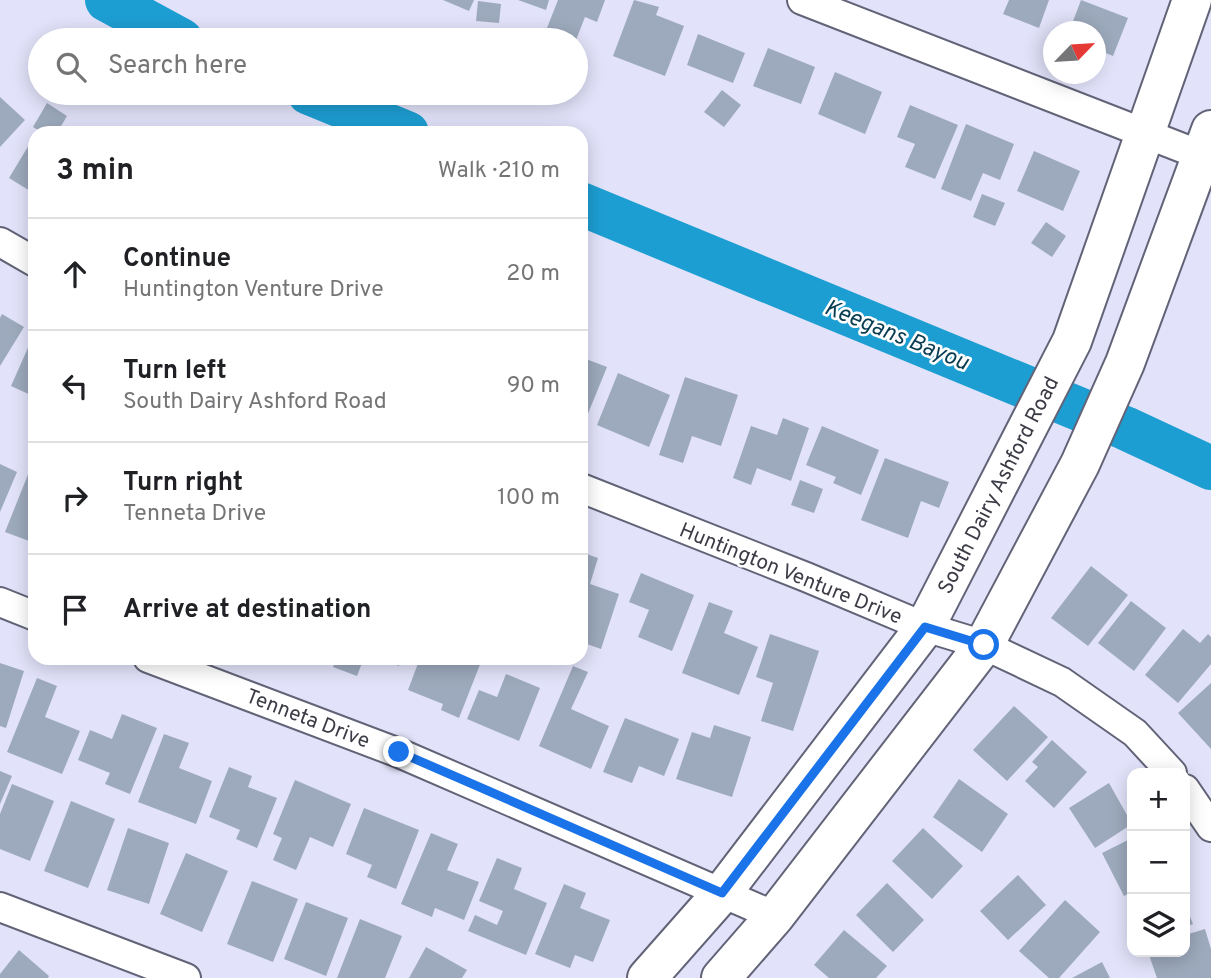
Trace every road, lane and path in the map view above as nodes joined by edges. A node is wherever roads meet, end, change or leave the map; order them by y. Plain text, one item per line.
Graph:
1 (802, 0) edge
2 (1192, 0) edge
3 (1147, 135) junction
4 (1207, 143) edge
5 (0, 242) edge
6 (28, 258) edge
7 (588, 491) edge
8 (0, 602) edge
9 (28, 612) edge
10 (925, 627) junction
11 (984, 645) junction
12 (167, 665) edge
13 (1167, 768) edge
14 (1190, 796) edge
15 (1211, 827) edge
16 (722, 893) junction
17 (0, 907) edge
18 (775, 916) junction
19 (134, 968) edge
20 (186, 978) edge
21 (647, 978) edge
22 (721, 978) edge

1 - 3 street
2 - 3 main road, South Dairy Ashford Road
3 - 4 street
3 - 10 main road, South Dairy Ashford Road
4 - 11 main road
5 - 6 street
7 - 10 street, Huntington Venture Drive
8 - 9 street
10 - 11 street, Huntington Venture Drive
10 - 16 main road, South Dairy Ashford Road
11 - 13 street, Huntington Venture Drive
11 - 18 main road
12 - 16 street, Tenneta Drive
14 - 15 street
16 - 18 street, Tenneta Drive
16 - 21 main road, South Dairy Ashford Road
17 - 19 street
18 - 22 main road
19 - 20 street

